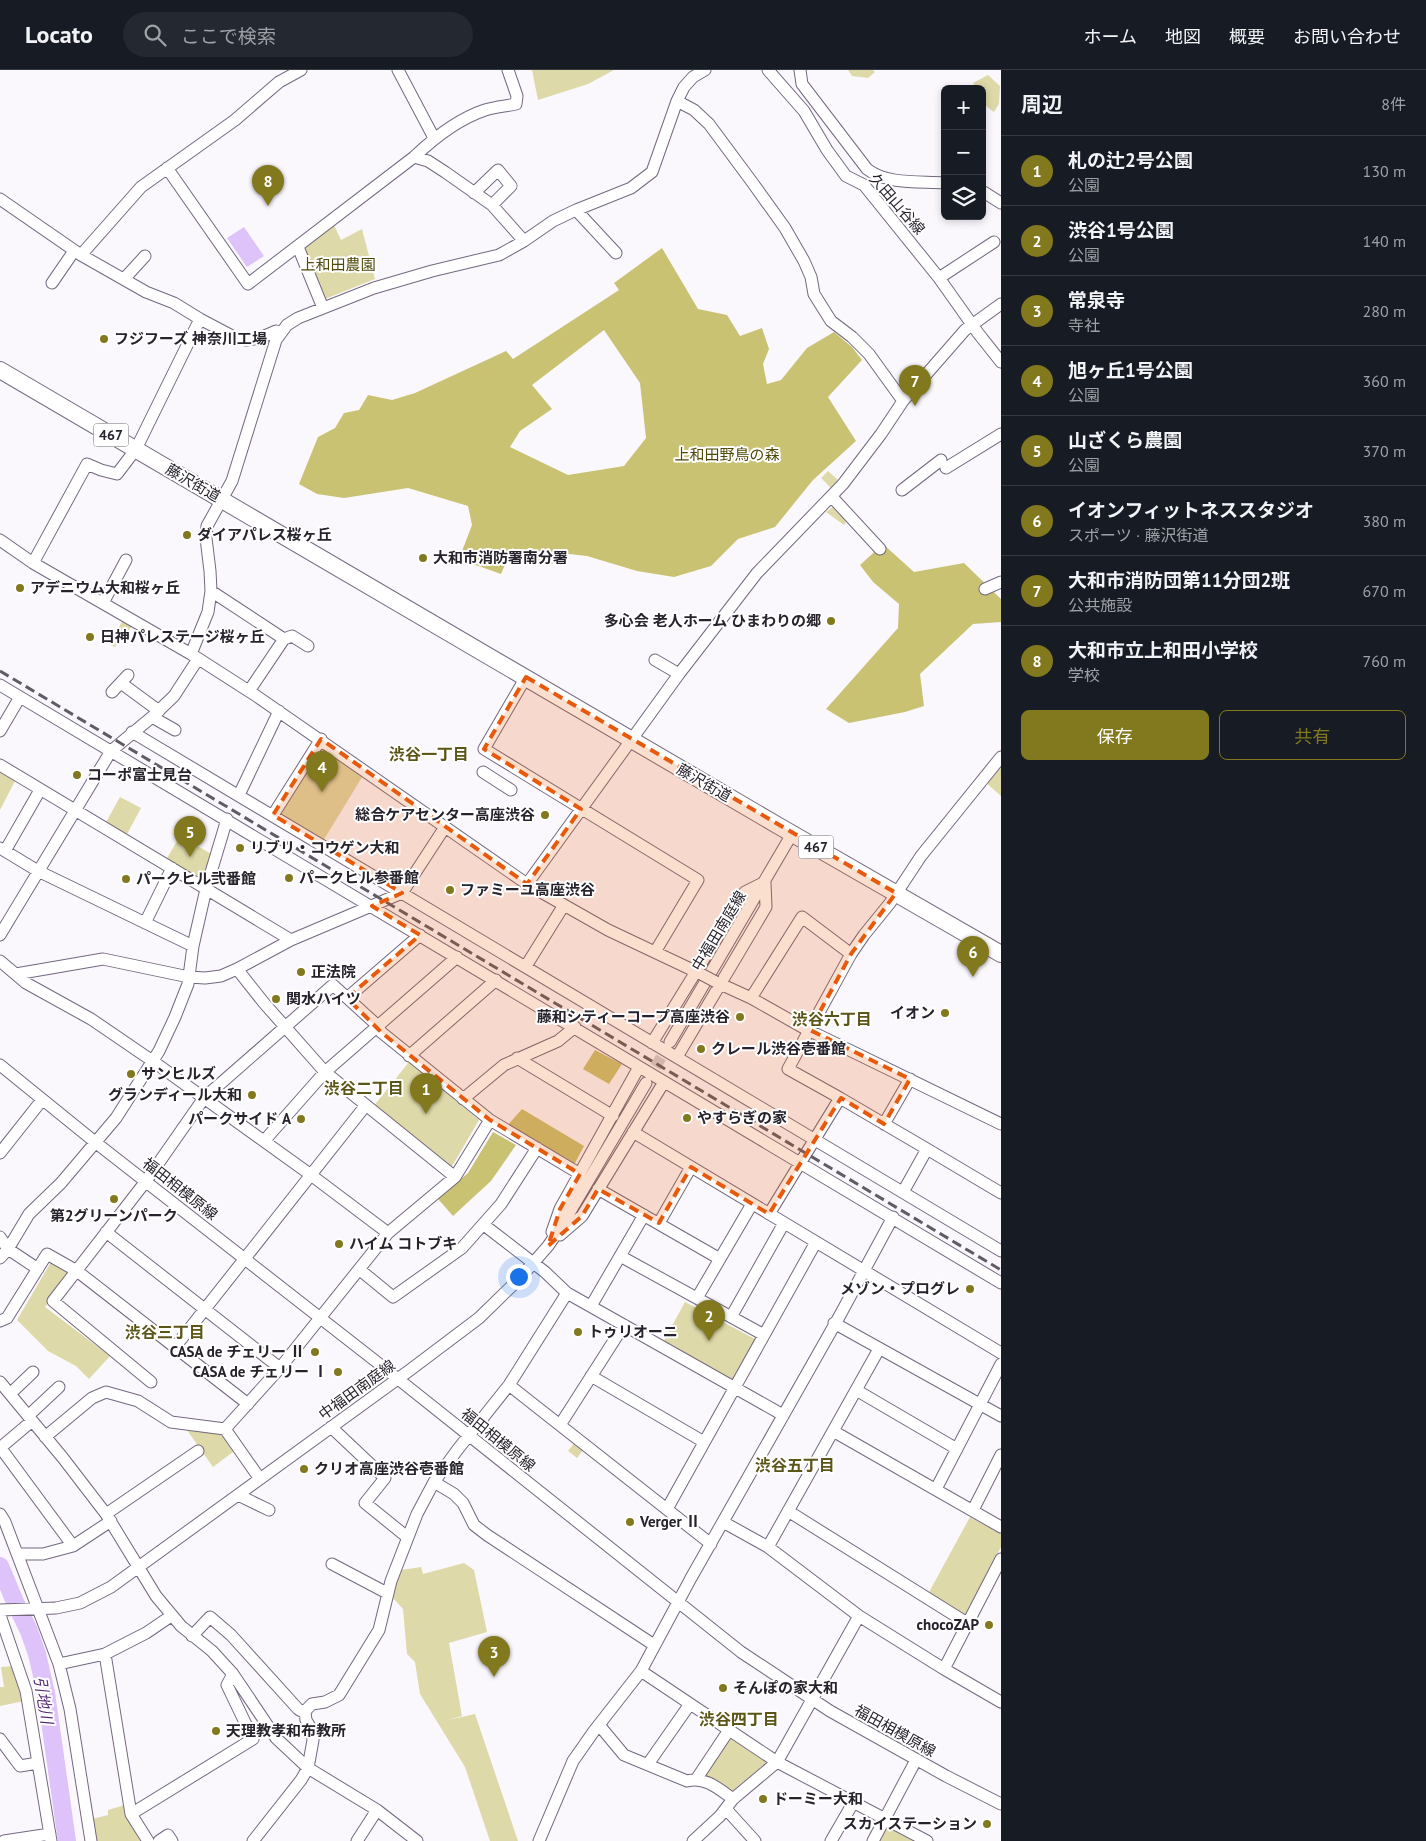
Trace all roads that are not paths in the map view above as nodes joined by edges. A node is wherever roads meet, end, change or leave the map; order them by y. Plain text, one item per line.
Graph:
1 (301, 70) edge
2 (398, 70) edge
3 (508, 70) edge
4 (705, 70) edge
5 (768, 70) edge
6 (800, 70) edge
7 (692, 73) edge
8 (677, 101) junction
9 (434, 138) junction
10 (414, 156) junction
11 (167, 168) junction
12 (941, 183) edge
13 (474, 193) junction
14 (986, 194) edge
15 (0, 199) edge
16 (1001, 203) edge
17 (492, 205) junction
18 (576, 210) junction
19 (524, 241) junction
20 (994, 242) dead end
21 (298, 247) junction
22 (78, 253) junction
23 (616, 253) dead end
24 (145, 256) dead end
25 (939, 278) junction
26 (124, 279) junction
27 (52, 283) dead end
28 (1001, 304) edge
29 (323, 308) junction
30 (200, 319) junction
31 (972, 324) junction
32 (281, 332) junction
33 (1001, 362) edge
34 (0, 370) edge
35 (902, 401) junction
36 (1001, 434) edge
37 (136, 449) junction
38 (902, 490) dead end
39 (832, 497) junction
40 (222, 500) junction
41 (0, 540) edge
42 (880, 549) dead end
43 (126, 560) dead end
44 (33, 563) junction
45 (1001, 582) edge
46 (985, 589) dead end
47 (211, 591) junction
48 (103, 603) junction
49 (284, 640) junction
50 (308, 646) dead end
51 (195, 656) junction
52 (655, 660) dead end
53 (679, 674) junction
54 (526, 677) junction
55 (0, 685) edge
56 (249, 691) junction
57 (112, 692) dead end
58 (20, 697) junction
59 (279, 710) junction
60 (156, 714) junction
61 (175, 730) dead end
62 (0, 731) edge
63 (132, 732) junction
64 (321, 739) junction
65 (631, 740) junction
66 (111, 751) junction
67 (1001, 757) edge
68 (508, 764) junction
69 (0, 765) edge
70 (483, 772) dead end
71 (498, 781) junction
72 (40, 790) junction
73 (511, 790) dead end
74 (239, 795) junction
75 (581, 809) junction
76 (75, 811) junction
77 (273, 815) junction
78 (227, 819) junction
79 (445, 827) junction
80 (792, 834) junction
81 (2, 850) edge
82 (172, 868) junction
83 (38, 871) junction
84 (765, 882) junction
85 (527, 884) junction
86 (206, 889) junction
87 (402, 893) junction
88 (896, 893) junction
89 (564, 905) junction
90 (372, 906) junction
91 (145, 923) junction
92 (0, 935) edge
93 (420, 935) junction
94 (291, 940) junction
95 (193, 946) junction
96 (655, 952) junction
97 (851, 954) junction
98 (1001, 954) edge
99 (456, 957) junction
100 (0, 961) edge
101 (526, 966) junction
102 (237, 969) junction
103 (699, 973) junction
104 (16, 974) junction
105 (189, 977) junction
106 (496, 980) junction
107 (718, 982) junction
108 (347, 998) junction
109 (751, 998) junction
110 (378, 1026) junction
111 (575, 1027) junction
112 (286, 1028) junction
113 (810, 1030) junction
114 (670, 1042) tunnel mouth
115 (652, 1043) junction
116 (409, 1056) junction
117 (677, 1057) junction
118 (516, 1058) junction
119 (154, 1062) junction
120 (0, 1065) edge
121 (640, 1067) junction
122 (325, 1072) junction
123 (910, 1079) junction
124 (664, 1082) junction
125 (646, 1083) tunnel mouth
126 (204, 1098) junction
127 (463, 1098) junction
128 (840, 1098) junction
129 (42, 1100) junction
130 (366, 1105) junction
131 (613, 1116) junction
132 (490, 1120) junction
133 (884, 1124) junction
134 (1001, 1124) edge
135 (633, 1132) junction
136 (815, 1140) junction
137 (264, 1141) junction
138 (95, 1142) junction
139 (536, 1148) junction
140 (927, 1149) junction
141 (0, 1153) edge
142 (801, 1162) junction
143 (691, 1167) junction
144 (580, 1174) junction
145 (311, 1175) junction
146 (455, 1177) junction
147 (146, 1181) junction
148 (598, 1189) junction
149 (903, 1192) junction
150 (1001, 1193) edge
151 (752, 1204) junction
152 (770, 1214) junction
153 (644, 1215) junction
154 (892, 1217) junction
155 (659, 1223) junction
156 (784, 1223) junction
157 (484, 1225) junction
158 (106, 1232) junction
159 (388, 1233) junction
160 (0, 1237) edge
161 (816, 1242) junction
162 (548, 1246) junction
163 (8, 1248) junction
164 (1001, 1251) edge
165 (620, 1256) junction
166 (0, 1258) edge
167 (244, 1259) junction
168 (720, 1259) junction
169 (533, 1263) junction
170 (38, 1269) junction
171 (77, 1270) junction
172 (360, 1270) junction
173 (863, 1271) junction
174 (1001, 1283) edge
175 (567, 1293) junction
176 (697, 1298) junction
177 (591, 1306) junction
178 (205, 1309) junction
179 (731, 1317) junction
180 (321, 1319) junction
181 (0, 1321) edge
182 (834, 1323) junction
183 (624, 1325) junction
184 (764, 1335) junction
185 (175, 1347) junction
186 (879, 1349) junction
187 (1001, 1353) edge
188 (1001, 1364) edge
189 (280, 1368) junction
190 (33, 1372) dead end
191 (591, 1376) junction
192 (397, 1379) junction
193 (0, 1382) edge
194 (151, 1382) dead end
195 (510, 1385) junction
196 (60, 1387) dead end
197 (734, 1388) junction
198 (856, 1390) junction
199 (10, 1394) junction
200 (248, 1404) junction
201 (980, 1404) junction
202 (783, 1415) junction
203 (1001, 1416) edge
204 (30, 1418) junction
205 (560, 1425) junction
206 (331, 1427) junction
207 (225, 1429) junction
208 (833, 1430) junction
209 (469, 1436) junction
210 (45, 1437) junction
211 (704, 1442) junction
212 (0, 1447) edge
213 (957, 1450) junction
214 (198, 1451) dead end
215 (1001, 1455) edge
216 (260, 1479) junction
217 (434, 1482) junction
218 (936, 1489) junction
219 (238, 1495) junction
220 (667, 1509) junction
221 (269, 1510) dead end
222 (973, 1510) junction
223 (788, 1511) junction
224 (0, 1514) edge
225 (108, 1518) junction
226 (723, 1522) junction
227 (1001, 1526) edge
228 (407, 1537) junction
229 (711, 1544) junction
230 (74, 1546) junction
231 (768, 1547) junction
232 (17, 1554) junction
233 (1001, 1559) edge
234 (332, 1564) dead end
235 (139, 1568) junction
236 (387, 1593) junction
237 (678, 1602) junction
238 (32, 1608) junction
239 (2, 1611) edge
240 (171, 1616) junction
241 (860, 1616) junction
242 (968, 1623) junction
243 (192, 1636) junction
244 (654, 1645) junction
245 (104, 1654) junction
246 (59, 1664) junction
247 (944, 1669) junction
248 (641, 1671) junction
249 (233, 1674) junction
250 (812, 1700) junction
251 (1001, 1702) edge
252 (690, 1704) junction
253 (305, 1713) junction
254 (599, 1725) junction
255 (729, 1730) junction
256 (0, 1739) edge
257 (916, 1760) junction
258 (777, 1762) junction
259 (38, 1763) junction
260 (648, 1764) junction
261 (308, 1768) junction
262 (697, 1778) junction
263 (734, 1799) junction
264 (852, 1803) junction
265 (1001, 1804) edge
266 (726, 1809) junction
267 (378, 1810) junction
268 (131, 1814) junction
269 (885, 1820) junction
270 (50, 1838) edge
271 (4, 1841) edge
272 (91, 1841) edge
273 (148, 1841) edge
274 (159, 1841) edge
275 (172, 1841) edge
276 (253, 1841) edge
277 (357, 1841) edge
278 (417, 1841) edge
279 (539, 1841) edge
280 (693, 1841) edge
281 (755, 1841) edge
282 (831, 1841) edge
283 (873, 1841) edge
284 (927, 1841) edge

1 - 11 street
2 - 9 street
3 - 9 street
4 - 7 street
5 - 25 street, 久田山谷線
6 - 12 street
7 - 8 street
8 - 18 street
8 - 35 street
9 - 10 street
10 - 13 street
10 - 21 street
11 - 21 street
11 - 22 street
13 - 17 street
13 - 17 street
14 - 16 street
15 - 22 street
17 - 19 street
18 - 19 street
18 - 23 street
19 - 29 street
20 - 25 street
21 - 29 street
22 - 26 street
22 - 27 street
24 - 26 street
25 - 31 street, 久田山谷線
26 - 30 street
28 - 31 street
29 - 32 street
30 - 32 street
30 - 37 street
31 - 33 street, 久田山谷線
31 - 35 street
32 - 40 street
34 - 37 highway, 藤沢街道 / 467
35 - 39 street
36 - 38 street
37 - 40 highway, 藤沢街道 / 467
37 - 44 street
39 - 42 street
39 - 53 street
40 - 47 street
40 - 54 highway, 藤沢街道 / 467
41 - 44 street
43 - 48 street
44 - 48 street
45 - 46 street
47 - 49 street
47 - 51 street
48 - 51 street
49 - 50 street
49 - 56 street
51 - 56 street
51 - 60 street
52 - 53 street
53 - 65 street
54 - 65 highway, 藤沢街道 / 467
54 - 68 street
55 - 58 street
56 - 59 street
57 - 60 street
58 - 62 street
58 - 66 street
59 - 64 street
59 - 74 street
60 - 61 street
60 - 63 street
63 - 66 street
63 - 74 street
64 - 77 street
64 - 79 street
65 - 75 street
65 - 80 highway, 藤沢街道 / 467
66 - 76 street
66 - 78 street
67 - 88 street
68 - 71 street
68 - 75 street
69 - 72 street
70 - 71 street
71 - 73 street
72 - 76 street
72 - 81 street
74 - 77 street
75 - 85 street
75 - 96 street
76 - 82 street
76 - 83 street
77 - 87 street
78 - 86 street
78 - 90 street
79 - 85 street
79 - 87 street
80 - 84 street, 中福田南庭線
80 - 88 highway, 藤沢街道 / 467
81 - 83 street
82 - 86 street
82 - 91 street
83 - 91 street
83 - 92 street
84 - 103 street
84 - 107 street
84 - 114 street, 中福田南庭線
85 - 89 street
86 - 94 street
86 - 95 street
87 - 90 street
87 - 101 street
88 - 97 street
88 - 98 highway, 藤沢街道 / 467
89 - 96 street
89 - 101 street
90 - 93 street
90 - 94 street
91 - 95 street
93 - 99 street
93 - 108 street
94 - 102 street
95 - 105 street
96 - 103 street
97 - 109 street
97 - 113 street
99 - 106 street
99 - 110 street
100 - 104 street
101 - 115 street
102 - 105 street
102 - 112 street
103 - 107 street, bridge
103 - 115 street
104 - 105 street
104 - 119 street
105 - 119 street
106 - 111 street
106 - 116 street
107 - 109 street
107 - 117 street
108 - 110 street
108 - 112 street
109 - 113 street
110 - 116 street
110 - 122 street
111 - 118 street
111 - 121 street
112 - 122 street
112 - 126 street
113 - 123 street
113 - 128 street
115 - 117 street
116 - 127 street
117 - 136 street
118 - 127 street
118 - 131 street
119 - 126 street
119 - 138 street
120 - 129 street, 福田相模原線
121 - 124 street
121 - 131 street
122 - 130 street
122 - 137 street
123 - 133 street
123 - 134 street
124 - 135 street
124 - 142 street
125 - 162 street, 中福田南庭線
126 - 137 street
126 - 147 street
127 - 132 street
128 - 133 street
128 - 136 street
129 - 138 street, 福田相模原線
129 - 141 street
130 - 145 street
130 - 146 street
131 - 144 street
132 - 139 street
132 - 146 street
133 - 140 street
135 - 143 street
135 - 148 street
136 - 142 street
136 - 149 street
137 - 145 street
138 - 147 street, 福田相模原線
138 - 163 street
139 - 144 street
139 - 157 street
140 - 149 street
140 - 150 street
142 - 152 street
142 - 154 street
143 - 151 street
143 - 155 street
144 - 162 street
145 - 159 street
145 - 167 street
146 - 159 street
147 - 158 street
147 - 167 street, 福田相模原線
148 - 153 street
148 - 162 street
149 - 164 street
151 - 152 street
151 - 168 street
152 - 156 street
153 - 155 street
153 - 165 street
154 - 173 street
154 - 174 street
155 - 168 street
156 - 161 street
156 - 179 street
157 - 169 street
157 - 172 street
158 - 171 street
158 - 178 street
159 - 172 street
160 - 163 street
161 - 173 street
161 - 184 street
162 - 169 street, 中福田南庭線
163 - 166 street
163 - 170 street
165 - 176 street
165 - 177 street
167 - 178 street
167 - 180 street, 福田相模原線
168 - 176 street
169 - 175 street
169 - 192 street, 中福田南庭線
170 - 171 street
170 - 181 street
171 - 185 street
171 - 194 street
172 - 180 street
173 - 182 street
173 - 187 street
175 - 177 street
175 - 195 street
176 - 179 street
177 - 183 street
178 - 185 street
178 - 189 street
179 - 184 street
180 - 189 street
180 - 192 street, 福田相模原線
182 - 186 street
182 - 202 street
183 - 191 street
183 - 197 street
184 - 197 street
185 - 200 street
186 - 198 street
186 - 201 street
188 - 201 street
189 - 200 street
190 - 199 street
191 - 205 street
191 - 211 street
192 - 206 street, 中福田南庭線
192 - 209 street, 福田相模原線
193 - 199 street
195 - 205 street
195 - 209 street
196 - 204 street
197 - 202 street
197 - 211 street
198 - 208 street
198 - 213 street
199 - 204 street
200 - 207 street
201 - 203 street
201 - 213 street
202 - 226 street
204 - 210 street
204 - 212 street
205 - 220 street
206 - 216 street, 中福田南庭線
206 - 228 street
207 - 210 street
207 - 216 street
208 - 218 street
208 - 223 street
209 - 217 street
209 - 237 street, 福田相模原線
210 - 225 street
211 - 220 street
212 - 230 street
213 - 218 street
214 - 225 street
215 - 222 street
216 - 219 street, 中福田南庭線
217 - 228 street
217 - 244 street
218 - 222 street
219 - 221 street
219 - 235 street, 中福田南庭線
220 - 229 street
222 - 227 street
223 - 231 street
223 - 242 street
224 - 232 street
225 - 230 street
225 - 235 street
226 - 229 street
226 - 231 street
228 - 236 street
229 - 237 street
230 - 232 street
231 - 241 street
232 - 238 street
233 - 242 street
234 - 236 street
235 - 238 street, 中福田南庭線
235 - 240 street
236 - 253 street
237 - 244 street
237 - 250 street, 福田相模原線
238 - 239 street, 中福田南庭線
238 - 246 street
239 - 259 street
240 - 243 street
240 - 245 street
241 - 247 street
241 - 250 street
242 - 247 street
243 - 249 street
243 - 253 street
244 - 248 street
245 - 246 street
245 - 268 street
246 - 272 street
247 - 251 street
248 - 252 street
248 - 254 street
249 - 261 street
249 - 268 street
250 - 257 street, 福田相模原線
250 - 258 street
252 - 255 street
252 - 260 street
253 - 261 street
254 - 260 street
254 - 279 street
255 - 258 street
255 - 262 street
256 - 259 street
257 - 265 street, 福田相模原線
257 - 269 street
258 - 263 street
258 - 264 street
259 - 270 street
260 - 262 street
261 - 267 street
261 - 276 street
262 - 263 street
263 - 266 street
264 - 269 street
264 - 282 street
266 - 280 street
266 - 281 street
267 - 277 street
267 - 278 street
268 - 273 street
269 - 283 street
269 - 284 street
270 - 271 street
274 - 275 street

